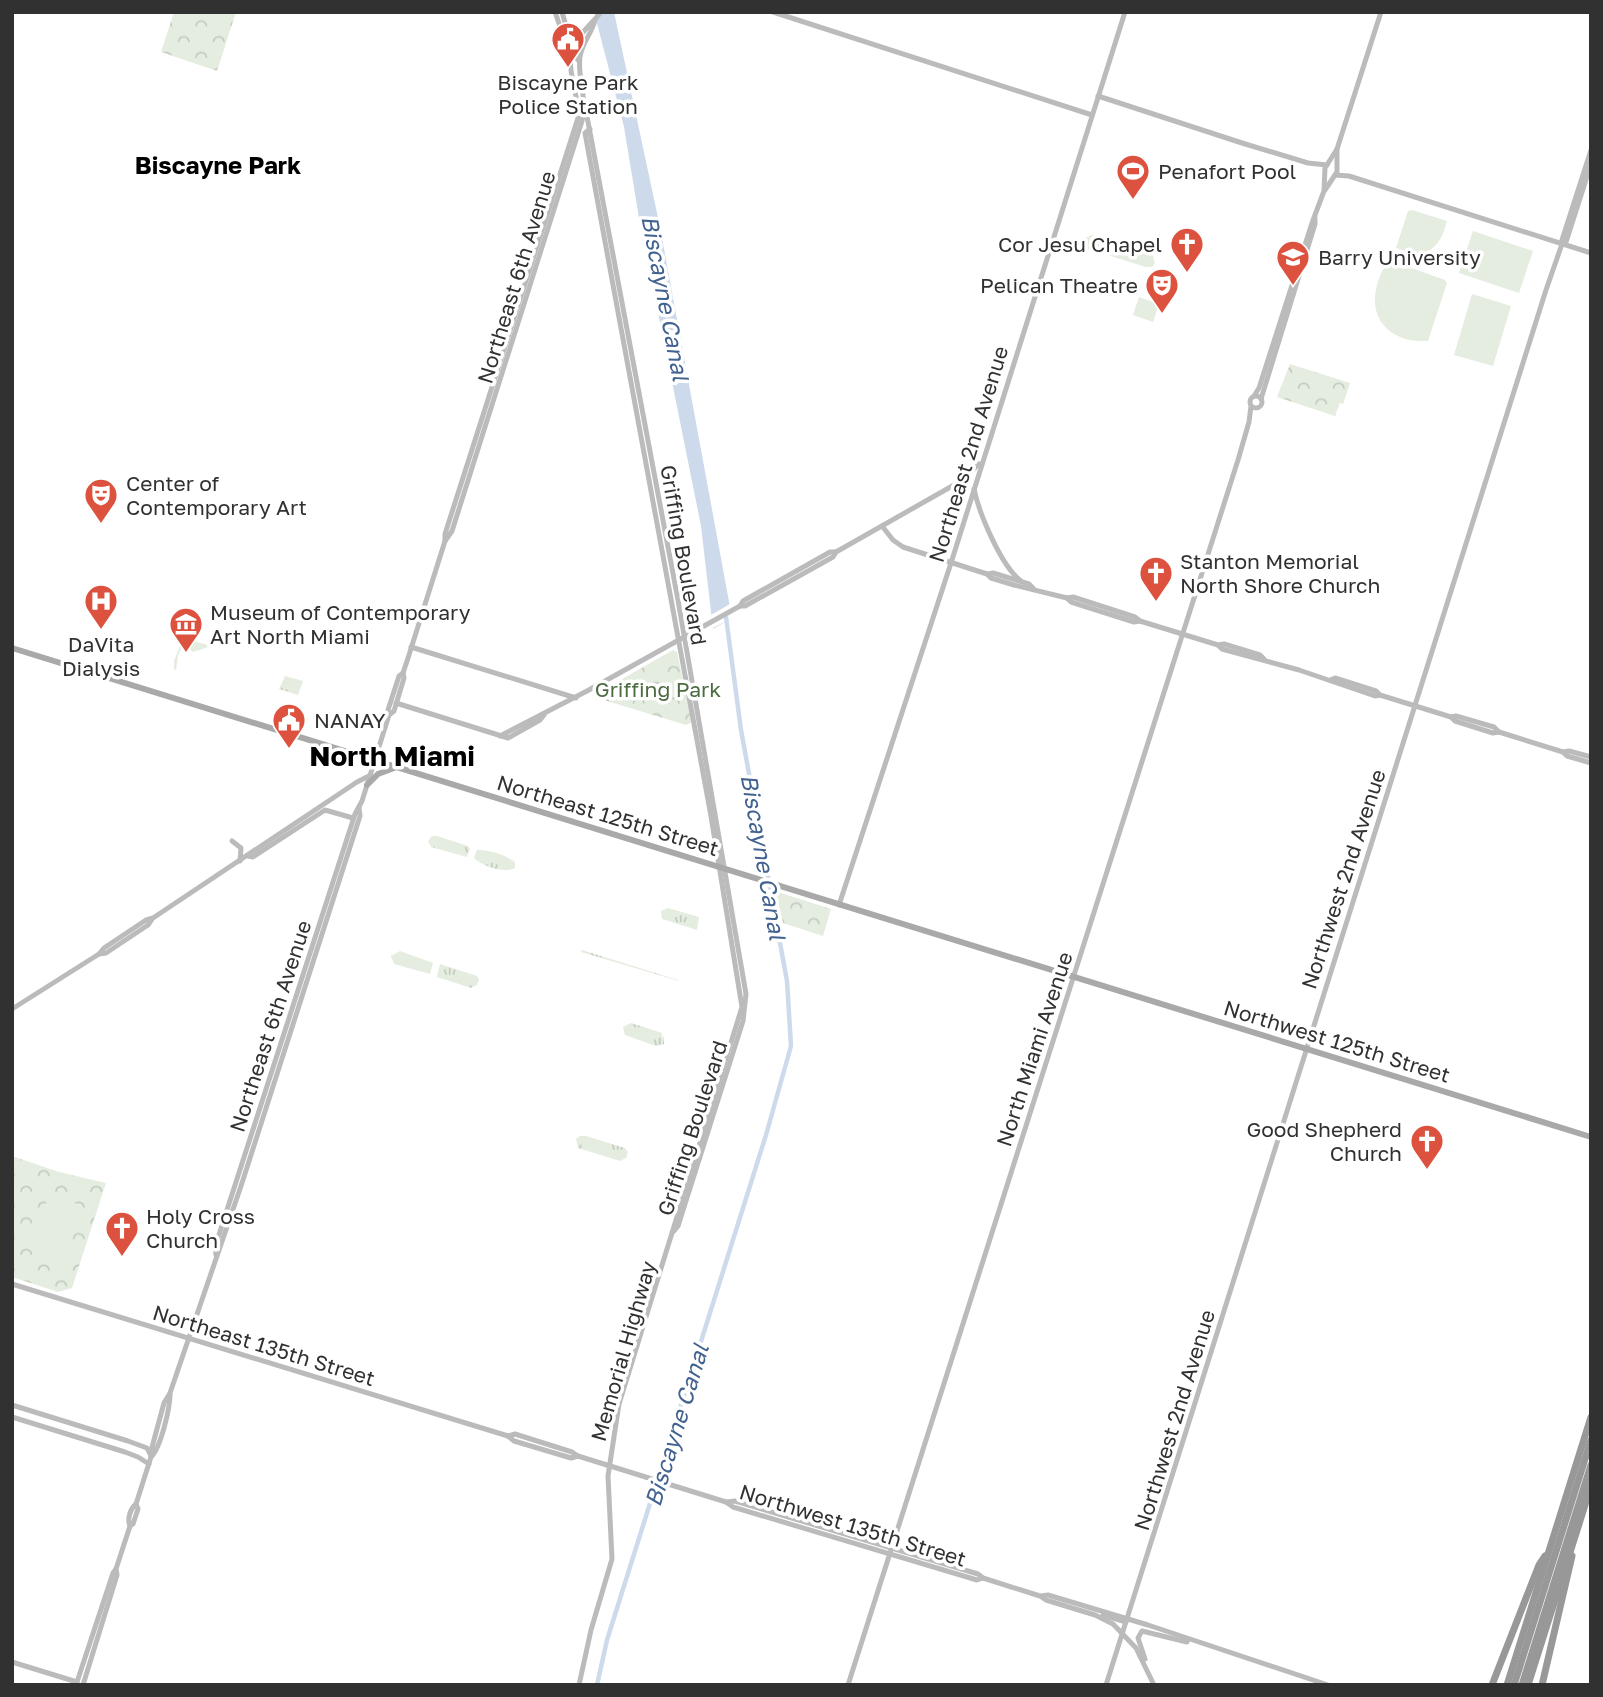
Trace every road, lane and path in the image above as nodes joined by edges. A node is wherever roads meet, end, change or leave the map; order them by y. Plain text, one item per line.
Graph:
1 (555, 12) edge
2 (562, 12) edge
3 (601, 12) edge
4 (773, 12) edge
5 (1125, 12) edge
6 (1381, 12) edge
7 (595, 20) junction
8 (566, 26) junction
9 (586, 27) junction
10 (564, 40) junction
11 (582, 46) junction
12 (557, 47) dead end
13 (572, 53) junction
14 (579, 61) junction
15 (1098, 96) junction
16 (584, 104) junction
17 (1092, 115) junction
18 (1591, 150) edge
19 (1591, 164) edge
20 (1330, 168) junction
21 (1334, 175) junction
22 (1349, 176) junction
23 (1324, 191) junction
24 (1562, 244) junction
25 (1591, 253) edge
26 (1279, 333) junction
27 (1254, 396) junction
28 (1261, 398) junction
29 (1251, 406) junction
30 (1258, 408) junction
31 (1249, 422) junction
32 (981, 462) junction
33 (963, 480) junction
34 (972, 492) junction
35 (882, 526) junction
36 (445, 541) junction
37 (951, 563) junction
38 (987, 574) junction
39 (1021, 581) junction
40 (1033, 588) junction
41 (1183, 634) junction
42 (681, 639) junction
43 (411, 647) junction
44 (12, 648) edge
45 (403, 673) junction
46 (553, 691) junction
47 (576, 698) junction
48 (396, 703) junction
49 (1414, 705) junction
50 (554, 709) junction
51 (389, 715) junction
52 (544, 715) junction
53 (500, 736) junction
54 (1563, 752) junction
55 (1591, 757) edge
56 (374, 761) junction
57 (1591, 763) edge
58 (395, 767) junction
59 (369, 776) junction
60 (367, 785) junction
61 (359, 808) junction
62 (353, 818) junction
63 (232, 841) dead end
64 (248, 856) junction
65 (240, 861) junction
66 (722, 869) junction
67 (335, 874) junction
68 (337, 887) junction
69 (839, 905) junction
70 (302, 976) junction
71 (1073, 977) junction
72 (299, 986) junction
73 (303, 993) junction
74 (298, 1007) junction
75 (13, 1011) edge
76 (1307, 1049) junction
77 (1591, 1137) edge
78 (226, 1211) junction
79 (229, 1223) junction
80 (674, 1231) joint
81 (216, 1255) junction
82 (12, 1284) edge
83 (188, 1339) junction
84 (12, 1405) edge
85 (12, 1417) edge
86 (1591, 1417) edge
87 (93, 1430) junction
88 (1591, 1440) edge
89 (90, 1441) junction
90 (152, 1457) junction
91 (149, 1464) junction
92 (1591, 1465) edge
93 (608, 1466) junction
94 (1591, 1486) edge
95 (1578, 1492) junction
96 (726, 1502) joint
97 (890, 1551) junction
98 (925, 1565) junction
99 (951, 1566) junction
100 (116, 1569) junction
101 (1554, 1570) junction
102 (983, 1578) junction
103 (1040, 1596) junction
104 (1095, 1615) junction
105 (1127, 1620) junction
106 (1123, 1633) junction
107 (1197, 1643) junction
108 (1136, 1648) junction
109 (1118, 1649) junction
110 (12, 1662) edge
111 (1146, 1665) junction
112 (79, 1684) edge
113 (579, 1685) edge
114 (848, 1685) edge
115 (1106, 1685) edge
116 (1154, 1685) edge
117 (1328, 1685) edge
118 (1492, 1685) edge
119 (1507, 1685) edge
120 (1514, 1685) edge
121 (1522, 1685) edge
122 (1528, 1685) edge
123 (1542, 1685) edge

1 - 10 main road
2 - 8 main road
3 - 7 main road, Northeast 6th Avenue
4 - 17 main road
5 - 15 main road, Northeast 2nd Avenue
6 - 20 main road
7 - 9 main road, Northeast 6th Avenue
7 - 11 main road, Northeast 6th Avenue
8 - 9 main road
8 - 13 main road
9 - 13 main road, Northeast 6th Avenue
10 - 12 main road
10 - 13 main road
11 - 13 main road
11 - 14 main road, Northeast 6th Avenue
13 - 14 main road
13 - 36 main road, Northeast 6th Avenue
14 - 16 main road, Northeast 6th Avenue
15 - 17 main road, Northeast 2nd Avenue
15 - 20 main road
16 - 36 main road, Northeast 6th Avenue
16 - 42 main road, Griffing Boulevard
17 - 32 main road, Northeast 2nd Avenue
18 - 24 main road, Northwest 2nd Avenue
19 - 24 main road, Northwest 2nd Avenue
20 - 21 main road
20 - 22 main road
20 - 23 main road
21 - 22 main road
21 - 23 main road
22 - 24 main road
23 - 26 main road
24 - 25 main road
24 - 49 main road, Northwest 2nd Avenue
26 - 27 main road
26 - 28 main road
27 - 28 main road
27 - 29 main road
28 - 30 main road
29 - 30 main road
29 - 31 main road, North Miami Avenue
30 - 31 main road, North Miami Avenue
31 - 41 main road, North Miami Avenue
32 - 33 main road
32 - 34 main road, Northeast 2nd Avenue
33 - 34 main road
33 - 35 main road
34 - 37 main road, Northeast 2nd Avenue
34 - 39 main road
35 - 37 main road
35 - 42 main road
36 - 43 main road, Northeast 6th Avenue
37 - 38 main road
37 - 69 main road, Northeast 2nd Avenue
38 - 39 main road
38 - 40 main road
39 - 40 main road
40 - 41 main road
41 - 49 main road
41 - 71 main road, North Miami Avenue
42 - 47 main road
42 - 66 main road, Griffing Boulevard
43 - 45 main road, Northeast 6th Avenue
43 - 46 main road
44 - 56 main road, Northeast 125th Street
45 - 48 main road, Northeast 6th Avenue
45 - 51 main road, Northeast 6th Avenue
46 - 47 main road
46 - 50 main road
47 - 50 main road
48 - 51 main road, Northeast 6th Avenue
48 - 53 main road
49 - 54 main road
49 - 76 main road, Northwest 2nd Avenue
50 - 52 main road
51 - 56 main road, Northeast 6th Avenue
52 - 53 main road
52 - 53 main road
54 - 55 main road
54 - 57 main road
56 - 58 main road, Northeast 125th Street
56 - 59 main road, Northeast 6th Avenue
58 - 60 main road
58 - 66 main road, Northeast 125th Street
59 - 60 main road, Northeast 6th Avenue
59 - 64 main road
60 - 61 main road, Northeast 6th Avenue
61 - 62 main road, Northeast 6th Avenue
61 - 68 main road, Northeast 6th Avenue
62 - 64 main road
62 - 67 main road, Northeast 6th Avenue
63 - 65 main road
64 - 65 main road
65 - 75 main road
66 - 69 main road, Northeast 125th Street
66 - 80 main road, Griffing Boulevard
67 - 68 main road
67 - 70 main road, Northeast 6th Avenue
68 - 73 main road, Northeast 6th Avenue
69 - 71 main road, Northeast 125th Street
70 - 72 main road, Northeast 6th Avenue
70 - 73 main road
71 - 76 main road, Northwest 125th Street
71 - 97 main road, North Miami Avenue
72 - 74 main road
72 - 78 main road, Northeast 6th Avenue
73 - 74 main road, Northeast 6th Avenue
74 - 79 main road, Northeast 6th Avenue
76 - 77 main road, Northwest 125th Street
76 - 105 main road, Northwest 2nd Avenue
78 - 79 main road
78 - 81 main road, Northeast 6th Avenue
79 - 81 main road, Northeast 6th Avenue
80 - 93 main road, Memorial Highway
81 - 83 main road, Northeast 6th Avenue
82 - 83 main road, Northeast 135th Street
83 - 90 main road, Northeast 6th Avenue
83 - 93 main road, Northeast 135th Street
84 - 87 main road
85 - 89 main road
86 - 95 highway
87 - 89 main road
87 - 90 main road
88 - 95 highway
89 - 91 main road
90 - 91 main road, Northeast 6th Avenue
91 - 100 main road, Northeast 6th Avenue
92 - 95 highway
93 - 96 main road, Northeast 135th Street
93 - 113 main road, Memorial Highway
94 - 95 highway
95 - 101 highway
95 - 101 highway
95 - 101 highway
96 - 97 main road, Northwest 135th Street
97 - 98 main road, Northwest 135th Street
97 - 99 main road, Northwest 135th Street
97 - 114 main road, North Miami Avenue
98 - 99 main road
98 - 102 main road, Northwest 135th Street
99 - 102 main road, Northwest 135th Street
100 - 112 main road, Northeast 6th Avenue
100 - 112 main road, Northeast 6th Avenue
101 - 118 highway
101 - 119 highway
101 - 120 highway
101 - 121 highway
101 - 122 highway
101 - 123 highway
102 - 103 main road, Northwest 135th Street
103 - 104 main road, Northwest 135th Street
103 - 105 main road, Northwest 135th Street
104 - 105 main road
104 - 106 main road, Northwest 135th Street
105 - 106 main road, Northwest 2nd Avenue
105 - 107 main road, Northwest 135th Street
106 - 108 main road, Northwest 135th Street
106 - 109 main road, Northwest 2nd Avenue
107 - 111 main road
107 - 117 main road, Northwest 135th Street
108 - 109 main road
108 - 111 main road, Northwest 135th Street
109 - 115 main road, Northwest 2nd Avenue
110 - 112 main road
111 - 116 main road

